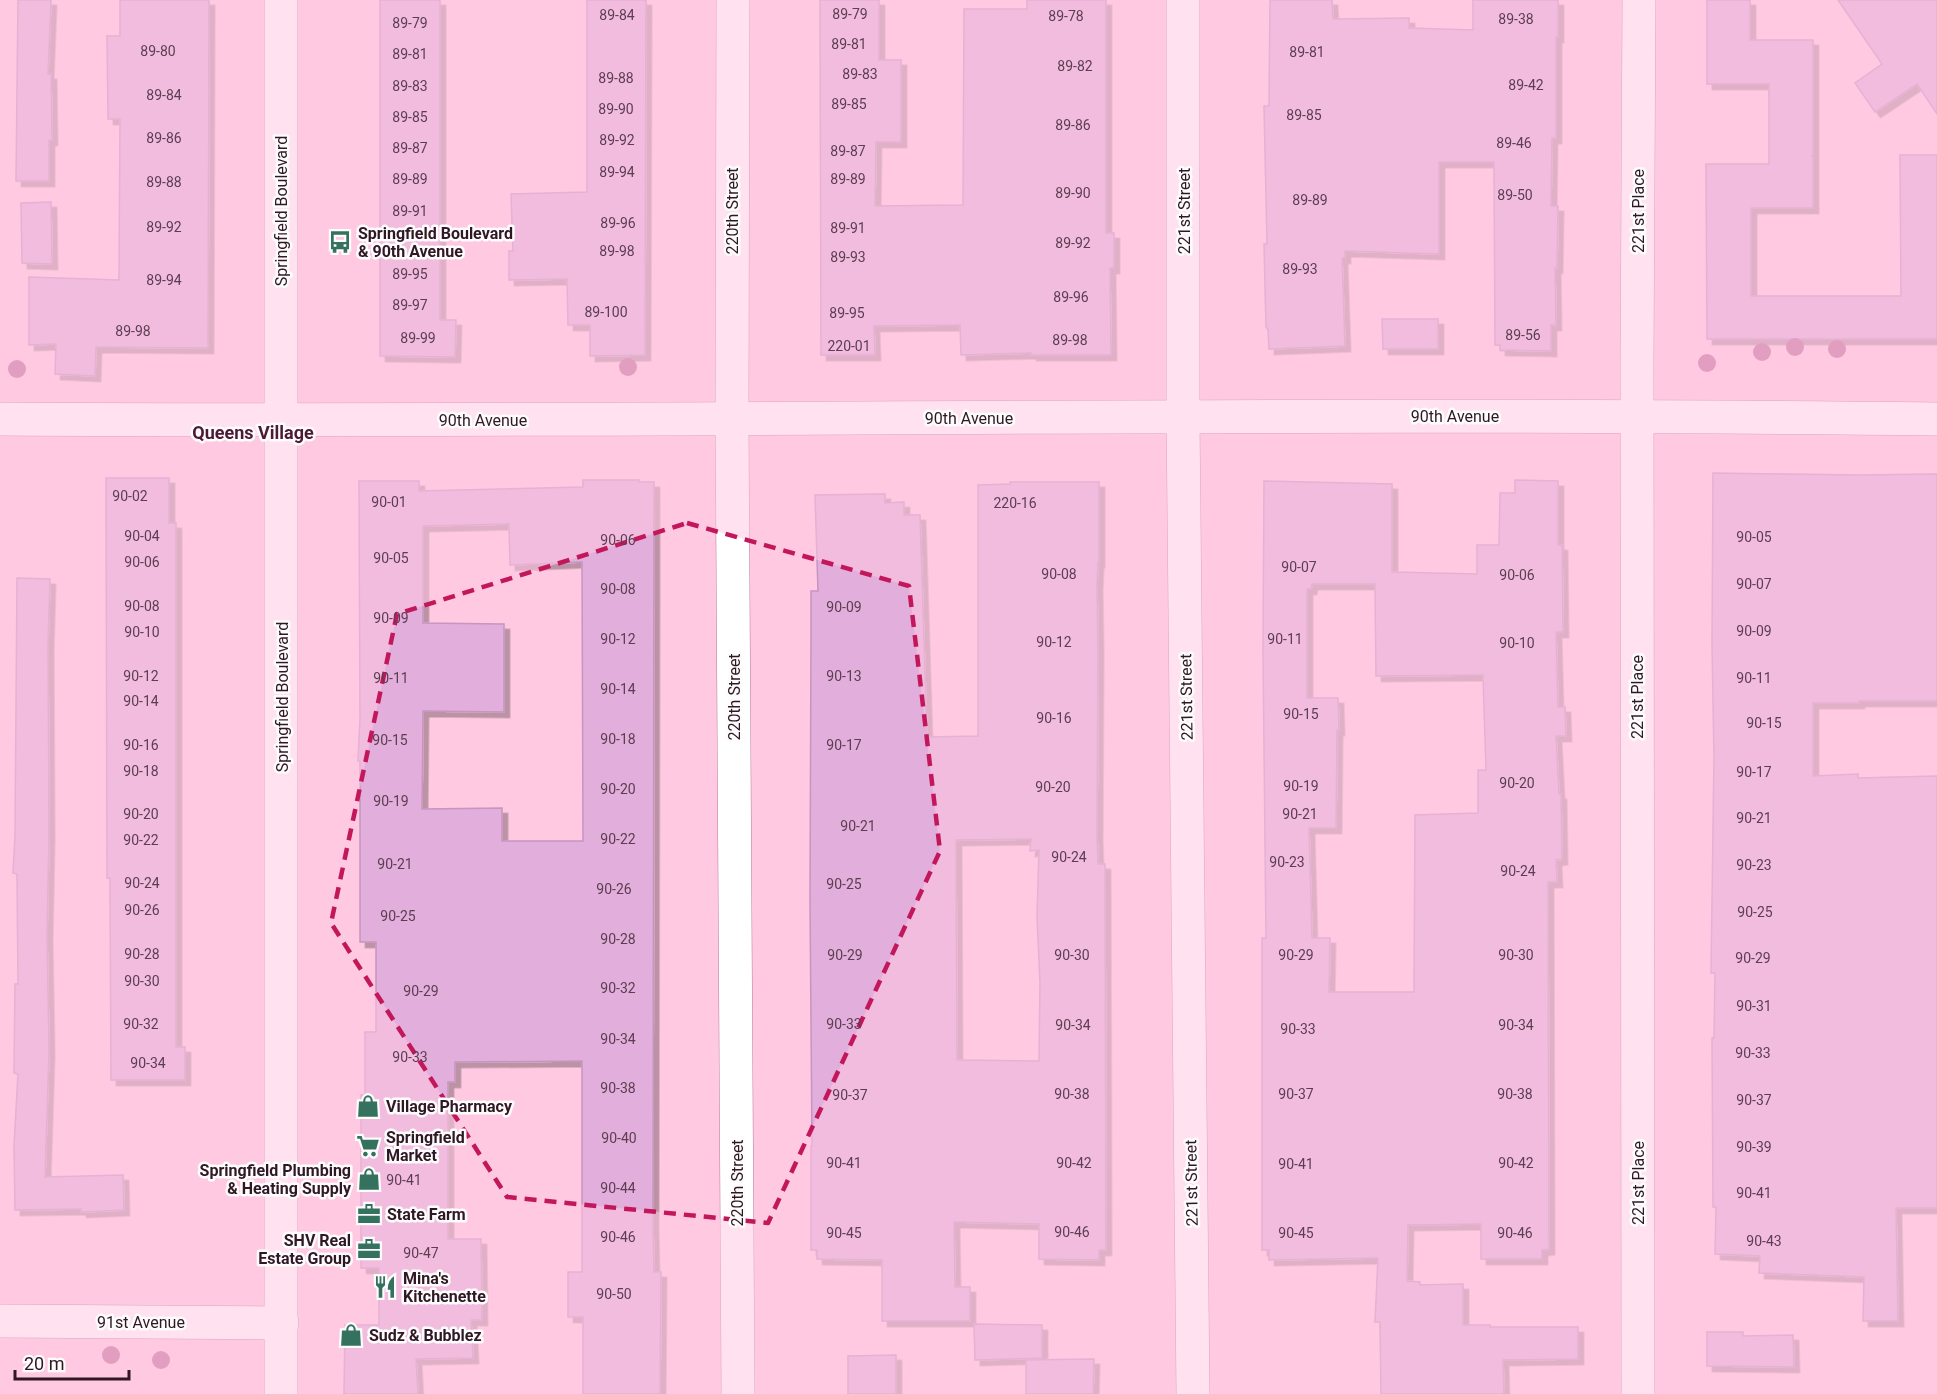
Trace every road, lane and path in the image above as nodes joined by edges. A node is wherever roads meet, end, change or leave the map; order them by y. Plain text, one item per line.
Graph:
1 (281, 0) edge
2 (732, 0) edge
3 (1184, 0) edge
4 (1639, 0) edge
5 (1637, 415) junction
6 (1183, 418) junction
7 (1937, 418) edge
8 (0, 419) edge
9 (732, 419) junction
10 (282, 421) junction
11 (0, 1321) edge
12 (282, 1323) junction
13 (281, 1394) edge
14 (738, 1394) edge
15 (1193, 1394) edge
16 (1638, 1394) edge

1 - 10 street, Springfield Boulevard
2 - 9 street, 220th Street
3 - 6 street, 221st Street
4 - 5 street, 221st Place
5 - 6 street, 90th Avenue
5 - 7 street, 90th Avenue
5 - 16 street, 221st Place
6 - 9 street, 90th Avenue
6 - 15 street, 221st Street
8 - 10 street, 90th Avenue
9 - 10 street, 90th Avenue
9 - 14 street, 220th Street
10 - 12 street, Springfield Boulevard
11 - 12 street, 91st Avenue
12 - 13 street, Springfield Boulevard

